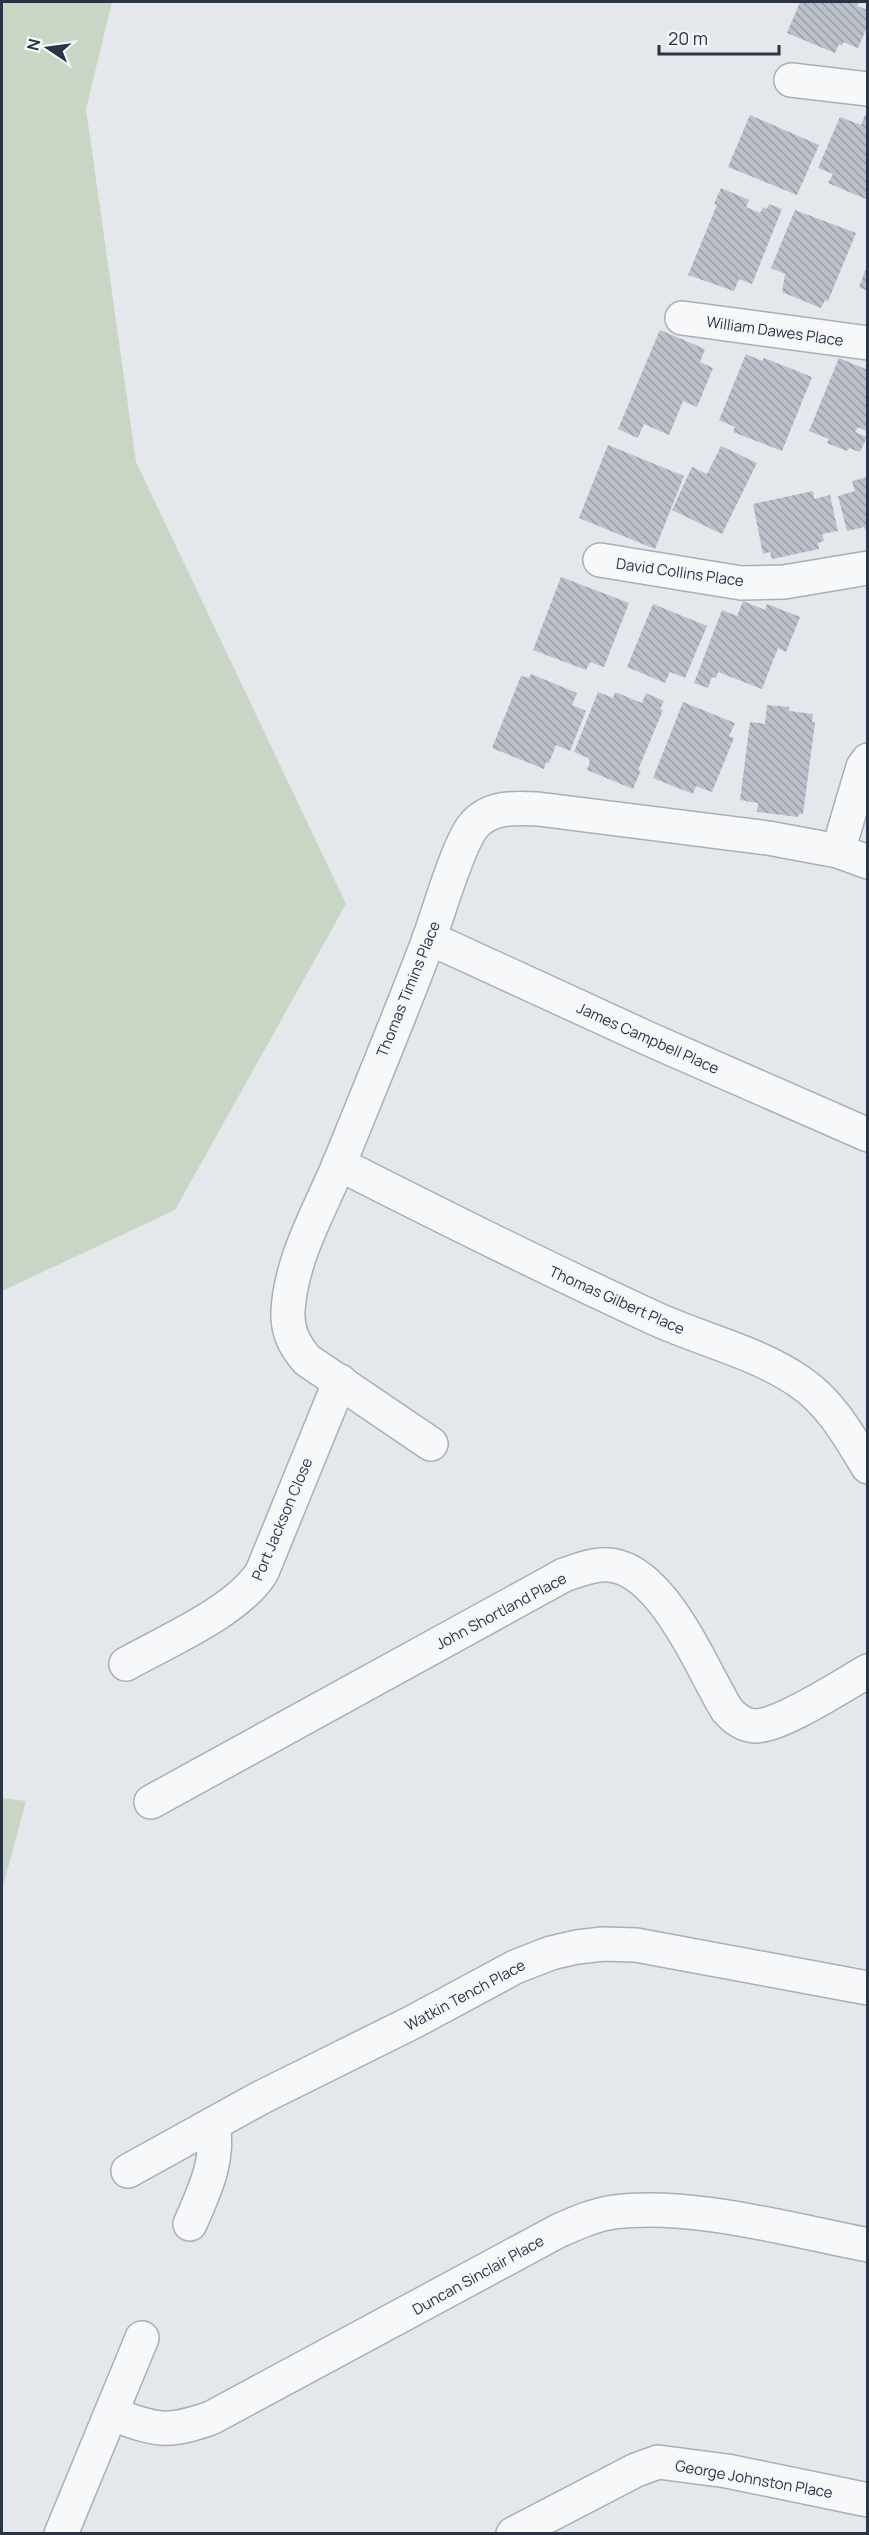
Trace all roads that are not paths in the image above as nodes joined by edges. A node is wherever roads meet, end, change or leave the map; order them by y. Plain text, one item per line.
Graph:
1 (791, 80) dead end
2 (867, 89) edge
3 (682, 318) dead end
4 (867, 343) edge
5 (600, 560) dead end
6 (867, 568) edge
7 (867, 760) edge
8 (853, 856) edge
9 (429, 938) junction
10 (867, 1135) edge
11 (339, 1164) junction
12 (340, 1380) junction
13 (431, 1444) dead end
14 (867, 1467) edge
15 (126, 1664) dead end
16 (867, 1671) edge
17 (151, 1802) dead end
18 (867, 1988) edge
19 (213, 2124) junction
20 (128, 2171) dead end
21 (190, 2224) dead end
22 (867, 2245) edge
23 (142, 2338) dead end
24 (112, 2414) junction
25 (867, 2500) edge
26 (61, 2534) edge
27 (513, 2534) edge

1 - 2 street
3 - 4 street, William Dawes Place
5 - 6 street, David Collins Place
7 - 8 street
8 - 9 street, Thomas Timins Place
9 - 10 street, James Campbell Place
9 - 11 street, Thomas Timins Place
11 - 12 street, Thomas Timins Place
11 - 14 street, Thomas Gilbert Place
12 - 13 street, Thomas Timins Place
12 - 15 street, Port Jackson Close
16 - 17 street, John Shortland Place
18 - 19 street, Watkin Tench Place
19 - 20 street, Watkin Tench Place
19 - 21 street
22 - 24 street, Duncan Sinclair Place
23 - 24 street
24 - 26 street
25 - 27 street, George Johnston Place

